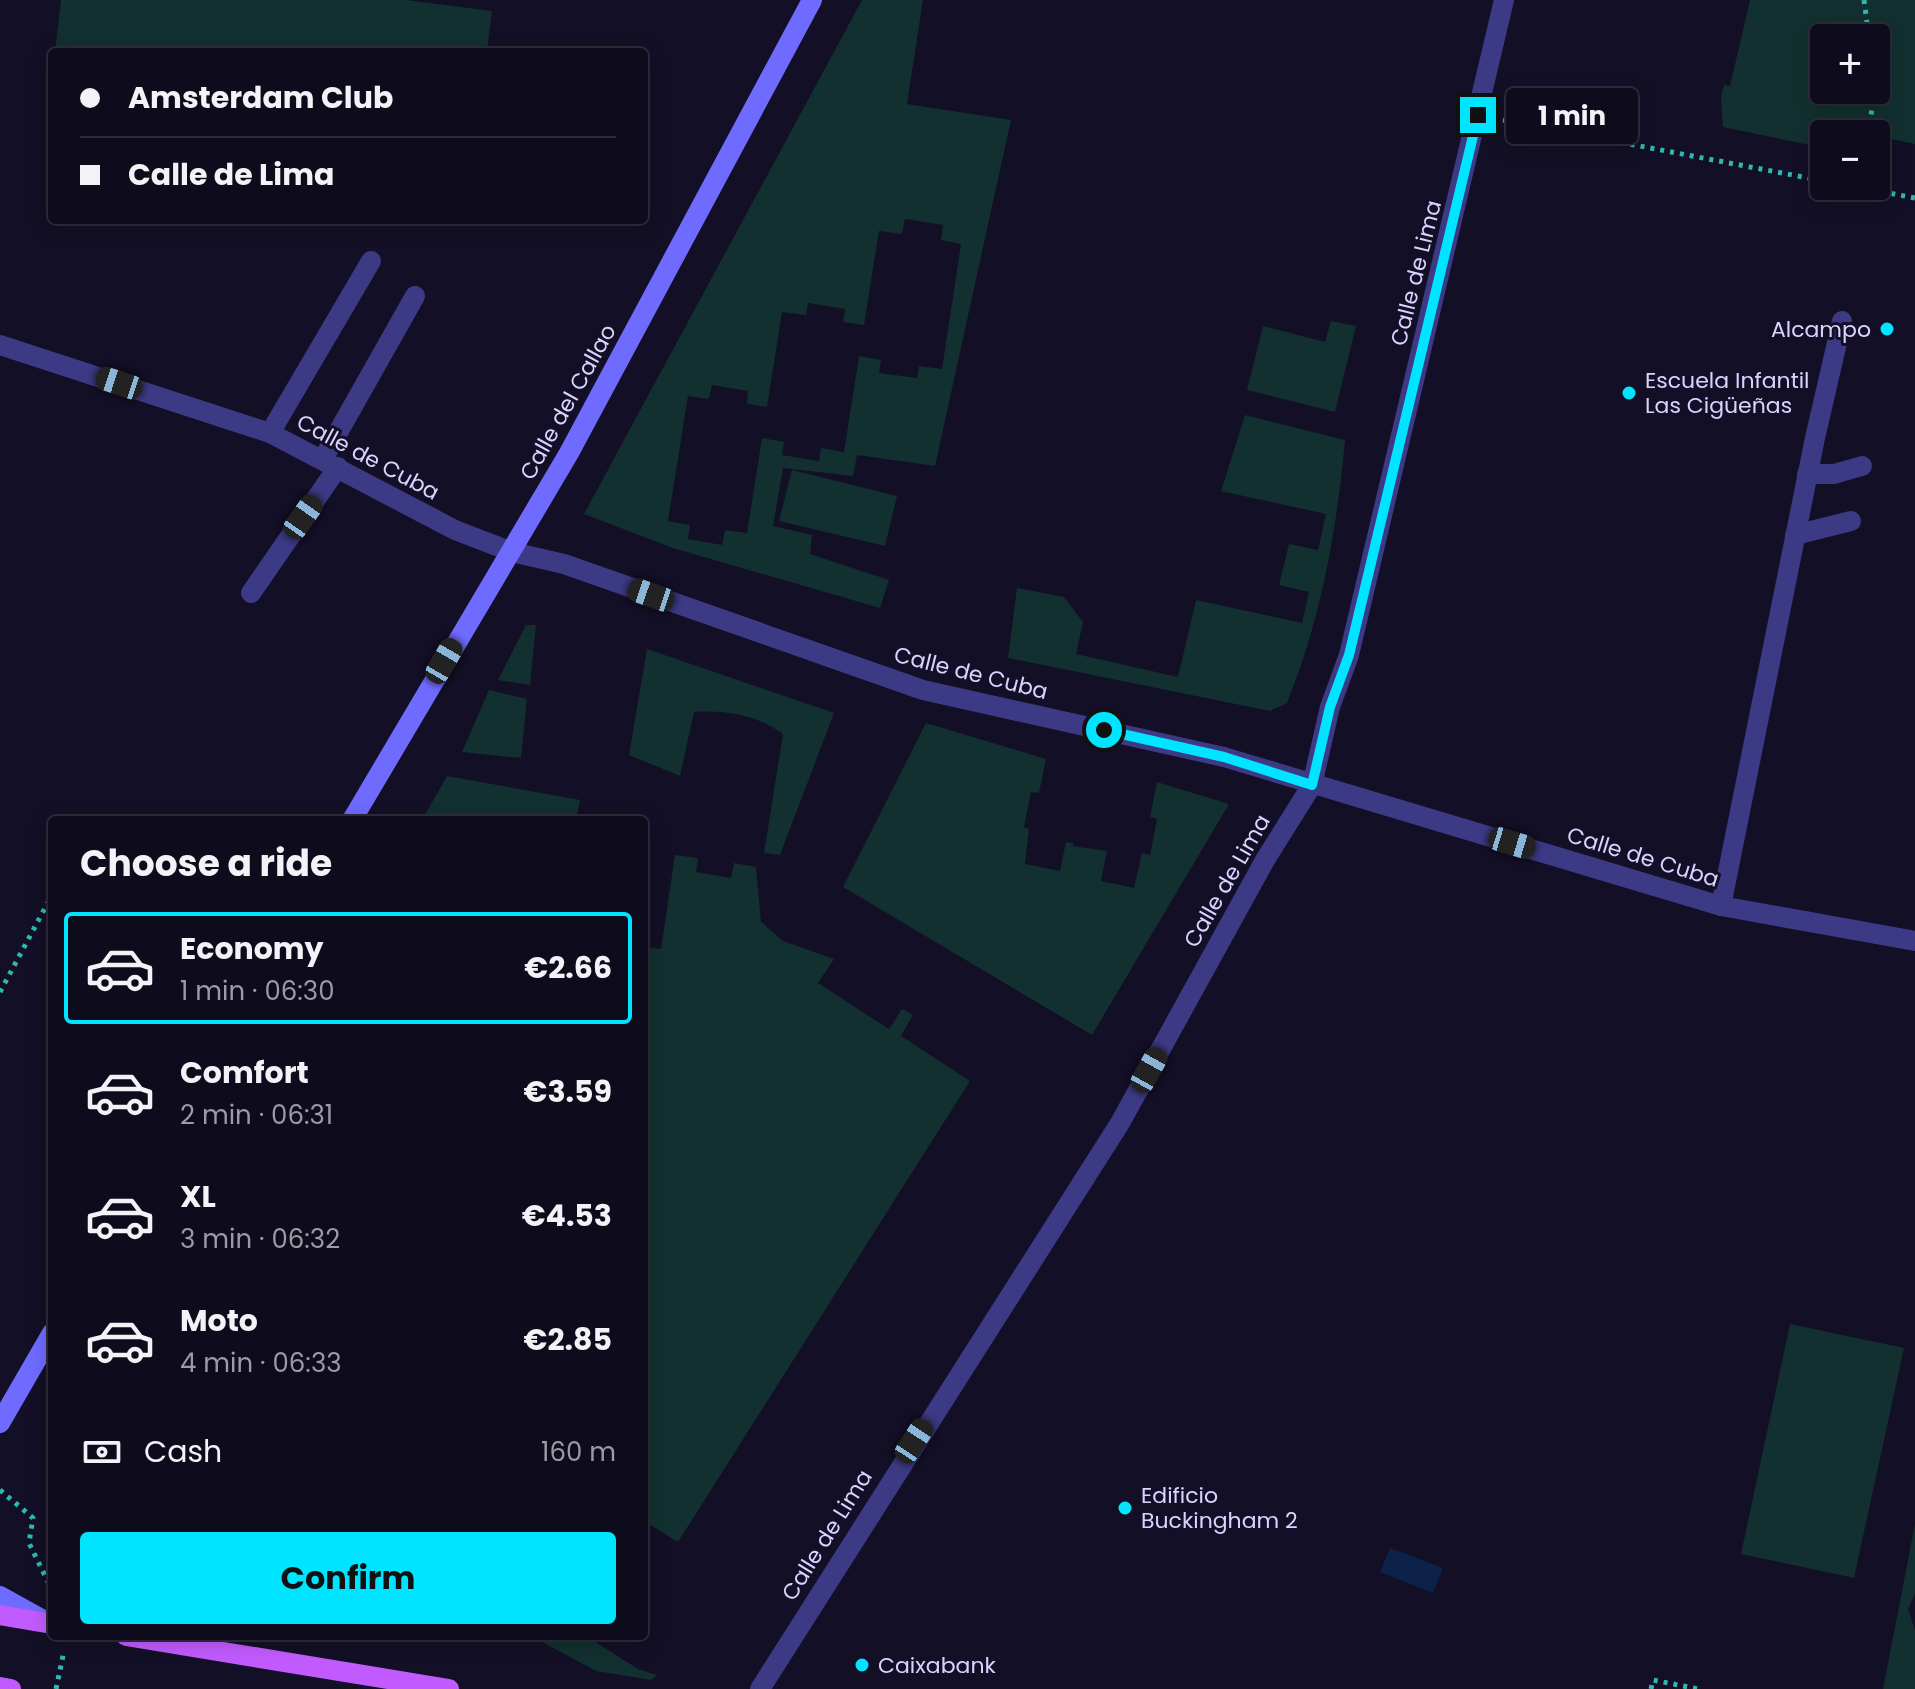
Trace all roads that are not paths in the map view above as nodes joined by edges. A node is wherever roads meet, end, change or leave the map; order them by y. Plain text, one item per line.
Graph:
1 (812, 0) edge
2 (1504, 0) edge
3 (371, 261) dead end
4 (415, 296) dead end
5 (1842, 321) dead end
6 (0, 345) edge
7 (270, 433) junction
8 (331, 463) junction
9 (1862, 466) dead end
10 (1807, 474) junction
11 (1851, 521) dead end
12 (1795, 535) junction
13 (512, 552) junction
14 (251, 593) dead end
15 (1312, 785) junction
16 (354, 816) edge
17 (1721, 906) junction
18 (1915, 941) edge
19 (48, 1340) edge
20 (0, 1423) edge
21 (0, 1596) edge
22 (0, 1615) edge
23 (48, 1622) edge
24 (48, 1623) edge
25 (150, 1640) edge
26 (0, 1687) edge
27 (11, 1689) edge
28 (449, 1689) edge
29 (760, 1689) edge

1 - 13 street, Calle del Callao
2 - 15 street, Calle de Lima
3 - 7 street
4 - 8 street
5 - 10 street
6 - 7 street, Calle de Cuba
7 - 8 street, Calle de Cuba
8 - 13 street, Calle de Cuba
8 - 14 street
9 - 10 street
10 - 12 street
11 - 12 street
12 - 17 street
13 - 15 street, Calle de Cuba
13 - 16 street, Calle del Callao
15 - 17 street, Calle de Cuba
15 - 29 street, Calle de Lima
17 - 18 street, Calle de Cuba
19 - 20 street
21 - 23 street
22 - 24 main road
25 - 28 main road
26 - 27 main road

